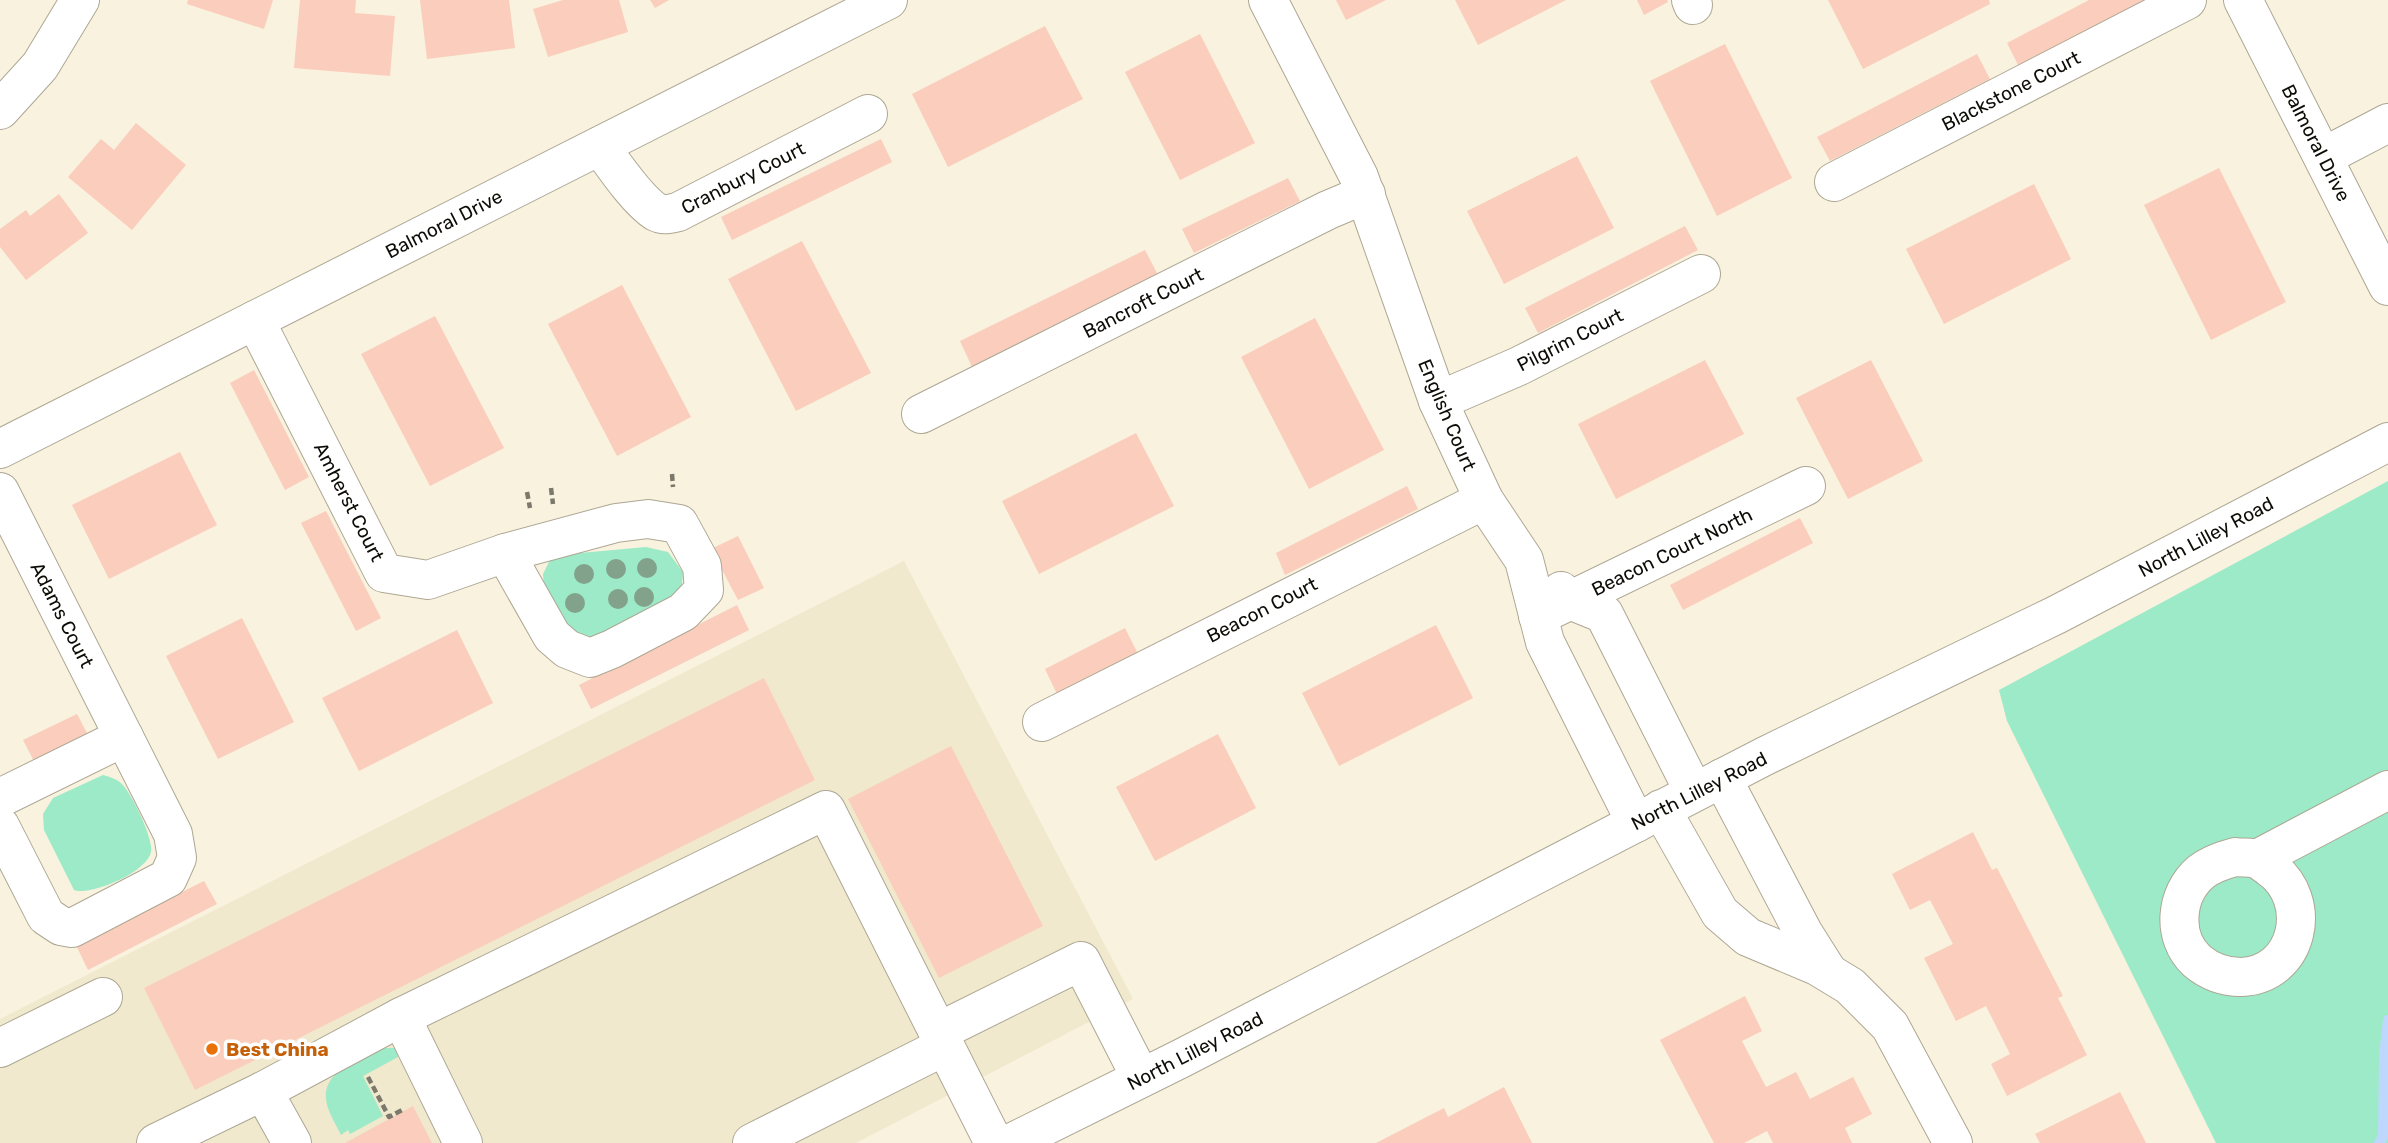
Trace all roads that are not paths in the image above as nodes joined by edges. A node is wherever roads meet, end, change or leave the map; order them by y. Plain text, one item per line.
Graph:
1 (80, 0) edge
2 (888, 0) edge
3 (1268, 0) edge
4 (2187, 0) edge
5 (2243, 0) edge
6 (0, 110) edge
7 (868, 114) dead end
8 (2388, 123) edge
9 (600, 146) junction
10 (2323, 157) junction
11 (1834, 182) dead end
12 (1366, 194) junction
13 (1701, 274) dead end
14 (2388, 286) edge
15 (255, 320) junction
16 (1438, 401) junction
17 (921, 414) dead end
18 (2388, 442) edge
19 (0, 449) edge
20 (1806, 486) dead end
21 (0, 492) edge
22 (1483, 500) junction
23 (505, 553) junction
24 (1524, 560) junction
25 (1572, 601) junction
26 (1538, 616) junction
27 (1042, 722) dead end
28 (124, 737) junction
29 (1708, 785) junction
30 (2388, 790) edge
31 (0, 798) edge
32 (1648, 816) junction
33 (0, 825) edge
34 (2257, 859) dead end
35 (1828, 972) junction
36 (103, 997) dead end
37 (401, 1017) junction
38 (942, 1039) junction
39 (0, 1048) edge
40 (1141, 1078) junction
41 (263, 1091) junction
42 (156, 1143) edge
43 (292, 1143) edge
44 (464, 1143) edge
45 (752, 1143) edge
46 (994, 1143) edge
47 (1011, 1143) edge
48 (1953, 1143) edge

1 - 6 street
2 - 9 street, Balmoral Drive
3 - 12 street, English Court
4 - 11 street, Blackstone Court
5 - 10 street, Balmoral Drive
7 - 9 street, Cranbury Court
8 - 10 street
9 - 15 street, Balmoral Drive
10 - 14 street, Balmoral Drive
12 - 16 street, English Court
12 - 17 street, Bancroft Court
13 - 16 street, Pilgrim Court
15 - 19 street, Balmoral Drive
15 - 23 street, Amherst Court
16 - 22 street, English Court
18 - 29 street, North Lilley Road
20 - 25 street, Beacon Court North
21 - 28 street, Adams Court
22 - 24 street, English Court
22 - 27 street, Beacon Court
23 - 23 street, Amherst Court
24 - 25 street
24 - 26 street, English Court
25 - 26 street, Beacon Court North
25 - 29 street
26 - 32 street, English Court
28 - 31 street
28 - 33 street, Adams Court
29 - 32 street, North Lilley Road
29 - 35 street
30 - 34 street
32 - 35 street, English Court
32 - 40 street, North Lilley Road
35 - 48 street
36 - 39 street
37 - 38 street
37 - 41 street
37 - 44 street
38 - 40 street
38 - 45 street
38 - 46 street
40 - 47 street, North Lilley Road
41 - 42 street
41 - 43 street

